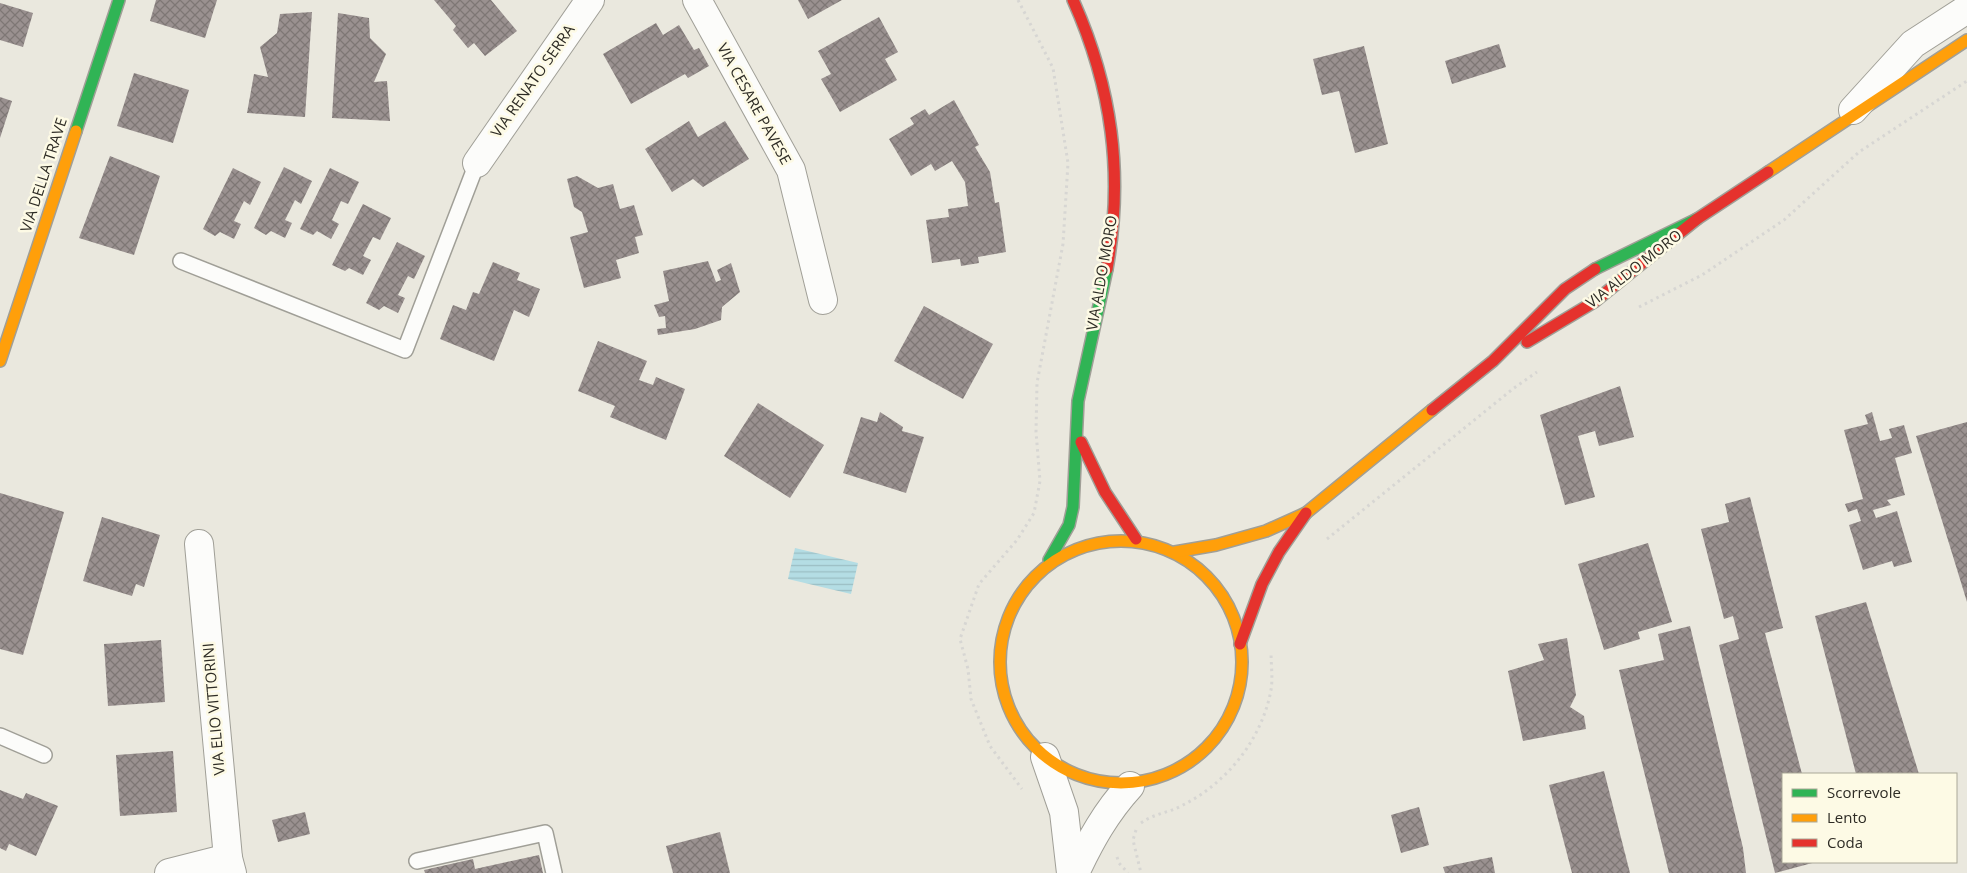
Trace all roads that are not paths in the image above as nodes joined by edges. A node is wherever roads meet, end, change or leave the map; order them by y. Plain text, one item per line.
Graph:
1 (119, 0) edge
2 (590, 0) edge
3 (697, 0) edge
4 (1073, 0) edge
5 (1967, 9) edge
6 (1967, 40) edge
7 (1840, 124) junction
8 (477, 162) joint
9 (1697, 219) junction
10 (181, 262) dead end
11 (823, 300) dead end
12 (0, 361) edge
13 (1493, 361) junction
14 (1077, 431) junction
15 (1306, 512) junction
16 (1136, 539) junction
17 (199, 544) dead end
18 (1175, 552) junction
19 (1048, 562) junction
20 (1240, 644) junction
21 (0, 736) edge
22 (44, 755) dead end
23 (1045, 757) junction
24 (1130, 786) junction
25 (417, 861) dead end
26 (230, 865) edge
27 (169, 873) edge
28 (554, 873) edge
29 (1073, 873) edge

1 - 12 main road, VIA DELLA TRAVE
2 - 8 street, VIA RENATO SERRA
3 - 11 street, VIA CESARE PAVESE
4 - 14 main road, VIA ALDO MORO
5 - 7 street, VIA ALDO MORO
6 - 7 main road, VIA ALDO MORO
7 - 9 main road, VIA ALDO MORO
8 - 10 lane
9 - 13 main road, VIA ALDO MORO
9 - 13 main road, VIA ALDO MORO
13 - 15 main road, VIA ALDO MORO
14 - 16 main road, VIA ALDO MORO
14 - 19 main road, VIA ALDO MORO
15 - 18 main road, VIA ALDO MORO
15 - 20 main road, VIA ALDO MORO
16 - 18 main road, VIA ALDO MORO
16 - 19 main road, VIA ALDO MORO
17 - 26 street, VIA ELIO VITTORINI
18 - 20 main road, VIA ALDO MORO
19 - 23 main road, VIA ALDO MORO
20 - 24 main road, VIA ALDO MORO
21 - 22 lane
23 - 24 main road, VIA ALDO MORO
23 - 29 street, VIA ALDO MORO
24 - 29 street, VIA ALDO MORO
25 - 28 lane
26 - 27 street

